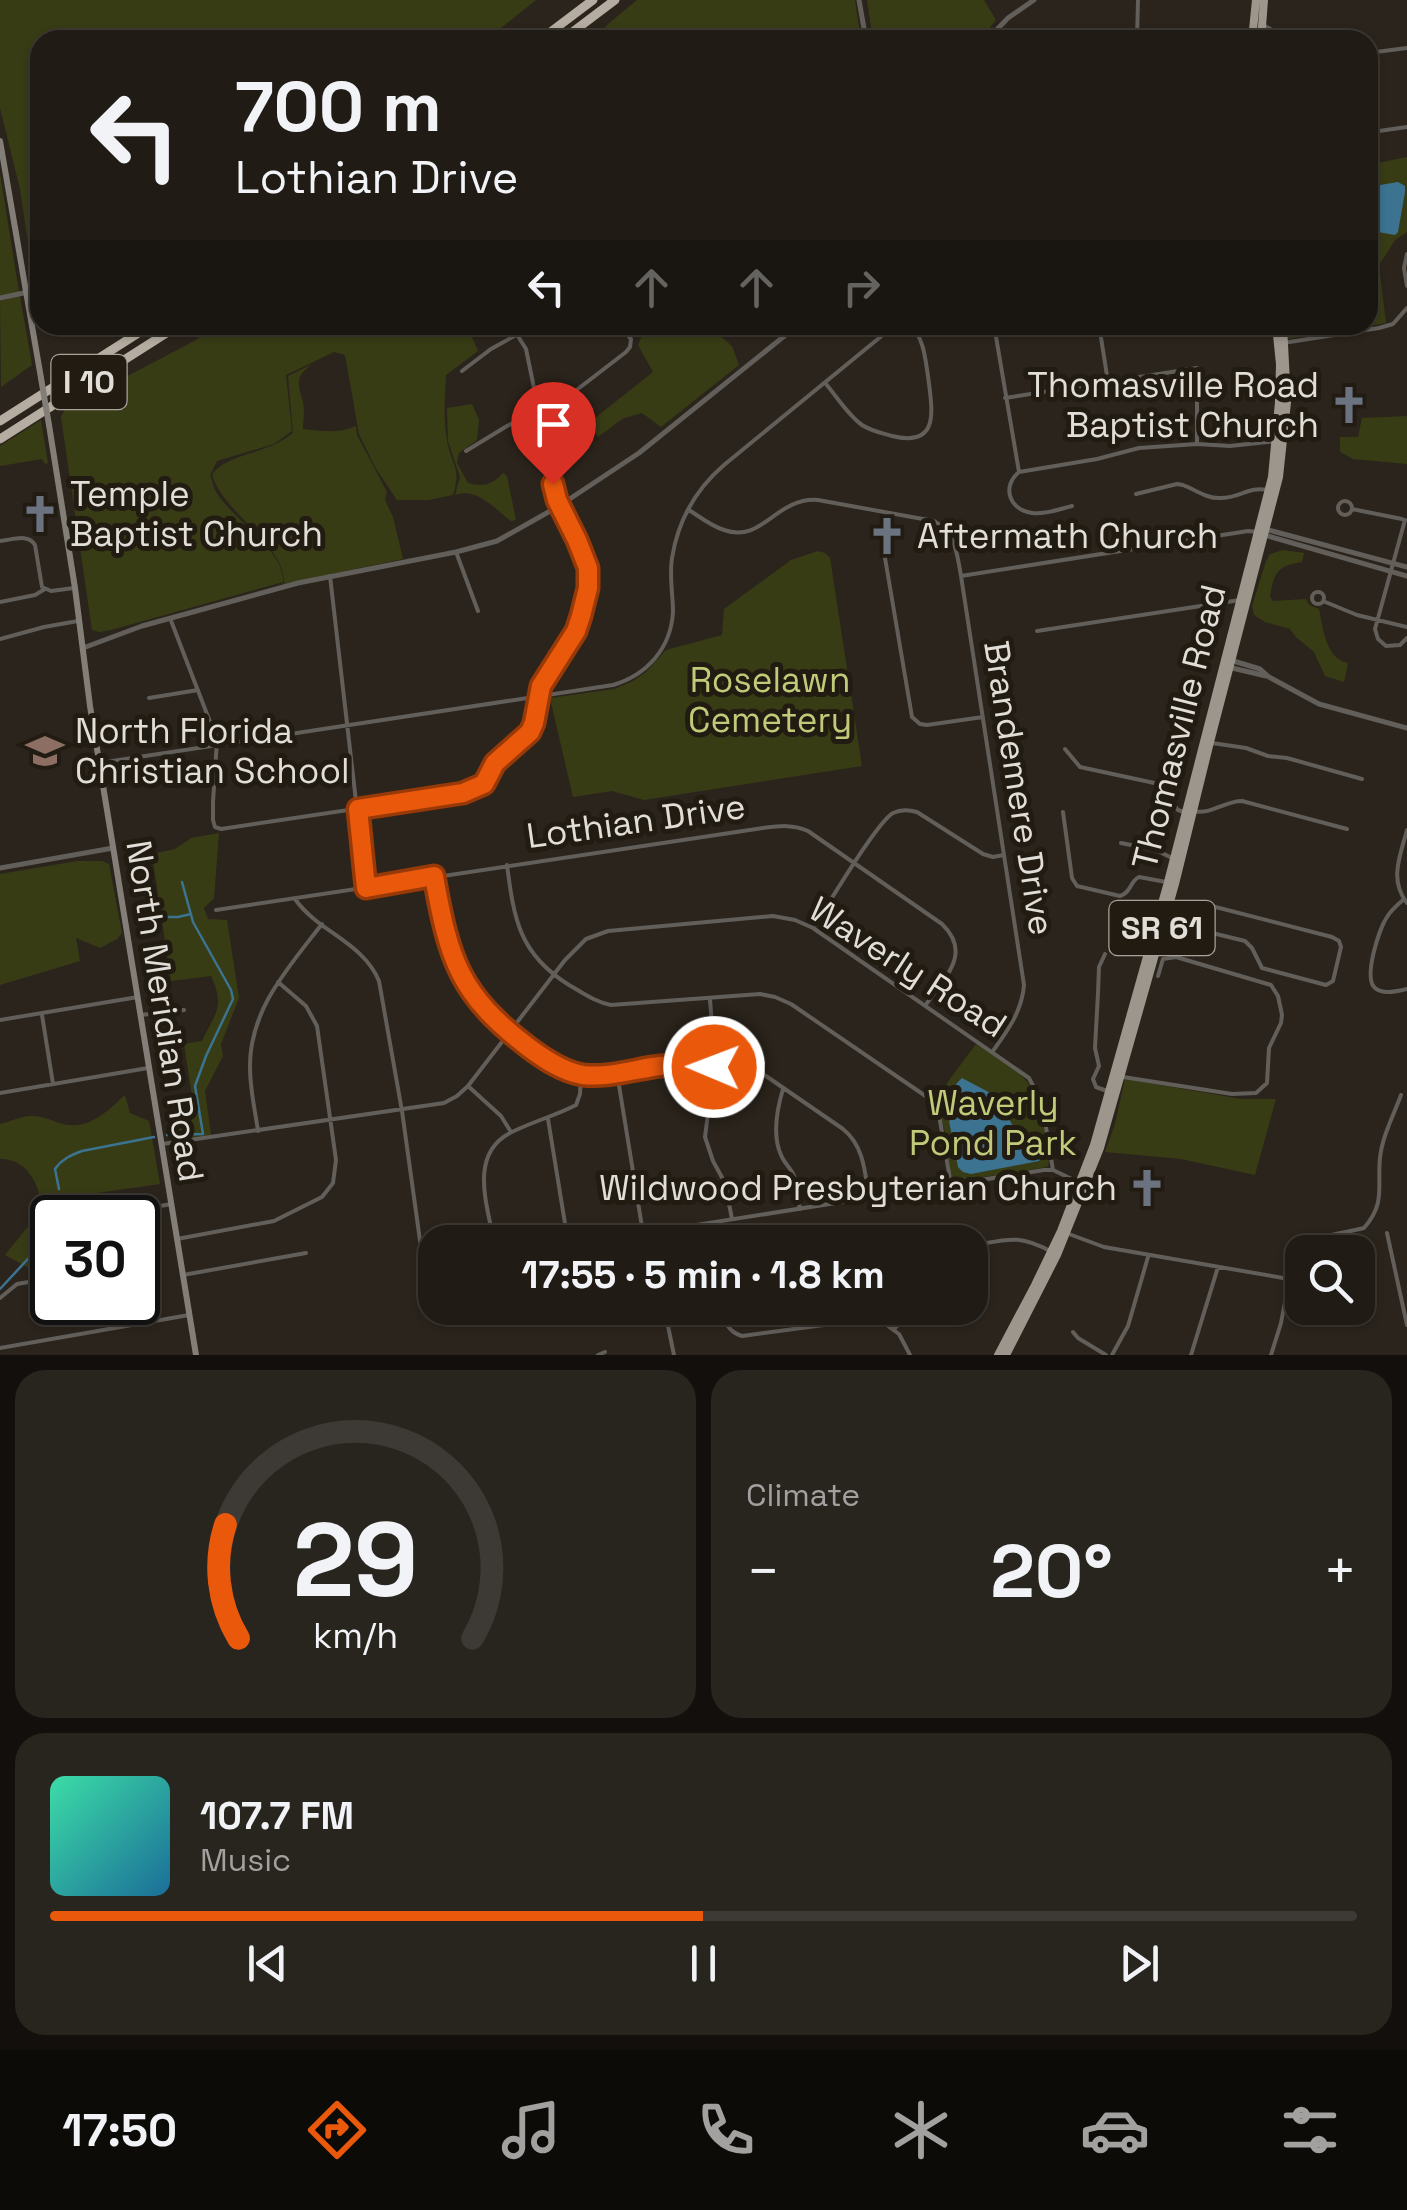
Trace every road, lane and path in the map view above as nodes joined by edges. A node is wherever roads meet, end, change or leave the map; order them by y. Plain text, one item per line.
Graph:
1 (593, 0) edge
2 (615, 0) edge
3 (859, 0) edge
4 (1034, 0) edge
5 (1138, 0) edge
6 (1256, 0) edge
7 (1264, 0) edge
8 (1262, 23) junction
9 (553, 30) edge
10 (575, 30) edge
11 (864, 30) edge
12 (997, 30) edge
13 (1137, 30) edge
14 (1256, 30) edge
15 (1259, 30) edge
16 (1271, 30) edge
17 (1407, 48) edge
18 (1378, 52) edge
19 (1407, 127) edge
20 (1378, 129) edge
21 (0, 142) edge
22 (1407, 254) edge
23 (1407, 286) edge
24 (28, 292) junction
25 (0, 298) edge
26 (30, 305) edge
27 (1407, 308) edge
28 (1378, 328) edge
29 (34, 335) edge
30 (135, 335) edge
31 (163, 335) edge
32 (516, 335) edge
33 (518, 335) edge
34 (628, 335) edge
35 (786, 335) edge
36 (883, 335) edge
37 (919, 335) edge
38 (996, 335) edge
39 (1101, 335) edge
40 (1281, 335) edge
41 (1334, 335) edge
42 (1282, 343) junction
43 (462, 371) dead end
44 (1108, 382) junction
45 (824, 383) junction
46 (1005, 398) junction
47 (539, 412) junction
48 (0, 420) edge
49 (0, 439) edge
50 (1280, 441) junction
51 (1197, 444) junction
52 (466, 451) dead end
53 (1019, 472) junction
54 (1268, 490) junction
55 (1136, 494) dead end
56 (559, 506) junction
57 (1072, 506) dead end
58 (688, 509) junction
59 (1352, 510) dead end
60 (888, 513) junction
61 (1406, 520) edge
62 (1263, 532) junction
63 (0, 541) edge
64 (456, 552) junction
65 (1393, 564) junction
66 (1407, 567) edge
67 (1390, 572) junction
68 (330, 576) junction
69 (961, 576) junction
70 (1407, 576) edge
71 (75, 588) junction
72 (45, 590) junction
73 (1243, 600) junction
74 (1323, 601) dead end
75 (0, 602) edge
76 (478, 611) dead end
77 (170, 618) junction
78 (1378, 620) junction
79 (80, 621) junction
80 (1407, 628) edge
81 (1037, 632) dead end
82 (1407, 638) edge
83 (0, 639) edge
84 (83, 648) junction
85 (1227, 663) junction
86 (198, 690) junction
87 (539, 696) junction
88 (150, 698) dead end
89 (983, 717) junction
90 (348, 725) junction
91 (1407, 728) edge
92 (1206, 741) junction
93 (217, 745) junction
94 (1065, 749) dead end
95 (100, 763) junction
96 (1362, 779) dead end
97 (358, 809) junction
98 (1062, 812) dead end
99 (1189, 812) junction
100 (1347, 829) dead end
101 (1407, 830) edge
102 (1406, 838) edge
103 (1121, 843) dead end
104 (113, 848) junction
105 (1004, 855) junction
106 (1174, 859) junction
107 (855, 864) junction
108 (507, 865) junction
109 (0, 868) edge
110 (434, 876) junction
111 (1172, 883) junction
112 (366, 888) junction
113 (294, 899) junction
114 (1405, 901) edge
115 (216, 910) dead end
116 (322, 924) junction
117 (813, 928) junction
118 (1157, 932) junction
119 (1191, 932) junction
120 (1104, 954) dead end
121 (553, 975) junction
122 (1158, 976) dead end
123 (278, 982) junction
124 (1407, 989) edge
125 (138, 996) junction
126 (709, 998) junction
127 (926, 1006) junction
128 (184, 1010) dead end
129 (42, 1013) junction
130 (140, 1016) junction
131 (0, 1020) edge
132 (509, 1032) junction
133 (993, 1051) junction
134 (714, 1067) junction
135 (149, 1068) junction
136 (617, 1072) junction
137 (581, 1074) junction
138 (1117, 1075) junction
139 (53, 1084) junction
140 (468, 1086) junction
141 (783, 1088) junction
142 (0, 1093) edge
143 (1113, 1093) junction
144 (1401, 1095) dead end
145 (402, 1111) junction
146 (548, 1118) junction
147 (330, 1121) junction
148 (258, 1131) junction
149 (511, 1132) junction
150 (162, 1144) junction
151 (1052, 1170) junction
152 (1083, 1184) junction
153 (951, 1185) junction
154 (869, 1198) junction
155 (172, 1204) junction
156 (160, 1206) edge
157 (800, 1209) junction
158 (732, 1219) junction
159 (491, 1225) edge
160 (565, 1225) edge
161 (642, 1225) edge
162 (696, 1225) edge
163 (418, 1229) edge
164 (1064, 1232) junction
165 (1387, 1233) dead end
166 (1334, 1235) edge
167 (177, 1239) junction
168 (988, 1243) edge
169 (306, 1254) dead end
170 (1054, 1254) junction
171 (1149, 1255) junction
172 (1218, 1266) junction
173 (183, 1275) junction
174 (1285, 1278) edge
175 (30, 1281) edge
176 (0, 1298) edge
177 (1285, 1301) edge
178 (189, 1315) junction
179 (668, 1325) edge
180 (727, 1325) edge
181 (817, 1325) edge
182 (888, 1325) edge
183 (898, 1325) edge
184 (1407, 1325) edge
185 (894, 1329) junction
186 (1072, 1332) dead end
187 (0, 1348) edge
188 (606, 1352) edge
189 (196, 1355) edge
190 (598, 1355) edge
191 (674, 1355) edge
192 (910, 1355) edge
193 (998, 1355) edge
194 (1006, 1355) edge
195 (1109, 1355) edge
196 (1191, 1355) edge
197 (1271, 1355) edge

1 - 9 highway
2 - 10 highway
3 - 11 street
4 - 12 street
5 - 13 street
6 - 14 main road
7 - 8 main road
8 - 15 main road
8 - 16 street
17 - 18 street
19 - 20 street
21 - 24 main road, North Meridian Road
22 - 23 street
24 - 25 street
24 - 26 main road, North Meridian Road, bridge
27 - 28 street
29 - 71 main road, North Meridian Road, bridge
30 - 48 highway, I 10
31 - 49 highway, I 10
32 - 43 street
33 - 47 street
34 - 47 street
35 - 56 street
36 - 45 street
37 - 45 street
38 - 46 street
39 - 44 street
40 - 42 main road, Thomasville Road / SR 61
41 - 42 street
42 - 50 main road, Thomasville Road / SR 61
44 - 46 street
44 - 51 street
45 - 58 street
46 - 53 street
47 - 52 street
47 - 56 street
50 - 51 street
50 - 54 main road, Thomasville Road / SR 61
50 - 62 main road, Thomasville Road / SR 61
51 - 53 street
53 - 57 street
54 - 55 street
54 - 62 main road, Thomasville Road / SR 61
56 - 64 street
56 - 87 street
58 - 60 street
58 - 87 street
59 - 61 street
60 - 69 street, Brandemere Drive
60 - 89 street
61 - 65 street
62 - 65 street
62 - 67 street
62 - 69 street
62 - 73 main road, Thomasville Road / SR 61
63 - 72 street
64 - 68 street
64 - 76 street
65 - 66 street
65 - 67 street
67 - 70 street
67 - 78 street
68 - 77 street
68 - 90 street
69 - 89 street, Brandemere Drive
71 - 72 street
71 - 79 main road, North Meridian Road
72 - 75 street
73 - 81 street
73 - 85 main road, Thomasville Road / SR 61
74 - 78 street
77 - 84 street
77 - 86 street
78 - 80 street
78 - 82 street
79 - 83 street
79 - 84 main road, North Meridian Road
84 - 95 main road, North Meridian Road
85 - 91 street
85 - 92 main road, Thomasville Road / SR 61
86 - 88 street
86 - 93 street
87 - 90 street
87 - 97 street
89 - 105 street, Brandemere Drive
90 - 93 street
90 - 97 street
92 - 96 street
92 - 99 main road, Thomasville Road / SR 61
93 - 95 street
93 - 97 street
94 - 99 street
95 - 104 main road, North Meridian Road
97 - 112 street
98 - 111 street
99 - 100 street
99 - 106 main road, Thomasville Road / SR 61
99 - 111 main road, Thomasville Road / SR 61
101 - 102 street
102 - 114 street
103 - 106 street
104 - 109 street
104 - 125 main road, North Meridian Road
105 - 107 street
105 - 133 street, Brandemere Drive
106 - 111 main road, Thomasville Road / SR 61
107 - 108 street, Lothian Drive
107 - 117 street
107 - 127 street, Lothian Drive
108 - 110 street, Lothian Drive
108 - 121 street
110 - 112 street, Lothian Drive
110 - 132 street
111 - 118 main road, Thomasville Road / SR 61
112 - 113 street, Lothian Drive
113 - 115 street, Lothian Drive
113 - 116 street
114 - 124 street
116 - 123 street
116 - 145 street
117 - 121 street, Waverly Road
117 - 127 street, Waverly Road
118 - 119 street
118 - 138 main road, Thomasville Road / SR 61
119 - 119 street
120 - 143 street
121 - 126 street
121 - 132 street, Waverly Road
122 - 138 street
123 - 147 street
123 - 148 street
125 - 129 street
125 - 130 main road, North Meridian Road
126 - 134 street
126 - 153 street
127 - 133 street, Waverly Road
128 - 130 street
129 - 131 street
129 - 139 street
130 - 135 main road, North Meridian Road
132 - 137 street
132 - 140 street, Waverly Road
133 - 151 street, Waverly Road
134 - 136 street
134 - 141 street
134 - 158 street
135 - 139 street
135 - 150 main road, North Meridian Road
136 - 137 street
136 - 161 street
137 - 146 street
138 - 143 main road, Thomasville Road / SR 61
139 - 142 street
140 - 145 street, Waverly Road
140 - 149 street
141 - 154 street
141 - 157 street
143 - 152 main road, Thomasville Road / SR 61
144 - 166 street
145 - 147 street, Waverly Road
145 - 163 street
146 - 149 street
146 - 160 street
147 - 148 street, Waverly Road
147 - 167 street
148 - 150 street, Waverly Road
149 - 159 street
150 - 155 main road, North Meridian Road
151 - 152 street
151 - 153 street
152 - 164 main road, Thomasville Road / SR 61
153 - 154 street
154 - 157 street
155 - 156 street
155 - 167 main road, North Meridian Road
157 - 158 street
158 - 162 street
164 - 170 main road, Thomasville Road / SR 61
164 - 171 street
165 - 184 street
167 - 173 main road, North Meridian Road
168 - 170 street
169 - 173 street
170 - 193 main road, Thomasville Road / SR 61
170 - 194 main road, Thomasville Road / SR 61
171 - 172 street
171 - 195 street
172 - 174 street
172 - 196 street
173 - 178 main road, North Meridian Road
175 - 176 street
177 - 197 street
178 - 187 street
178 - 189 main road, North Meridian Road
179 - 191 street
180 - 181 street
182 - 185 street
183 - 185 street
185 - 192 street
186 - 195 street
188 - 190 street

